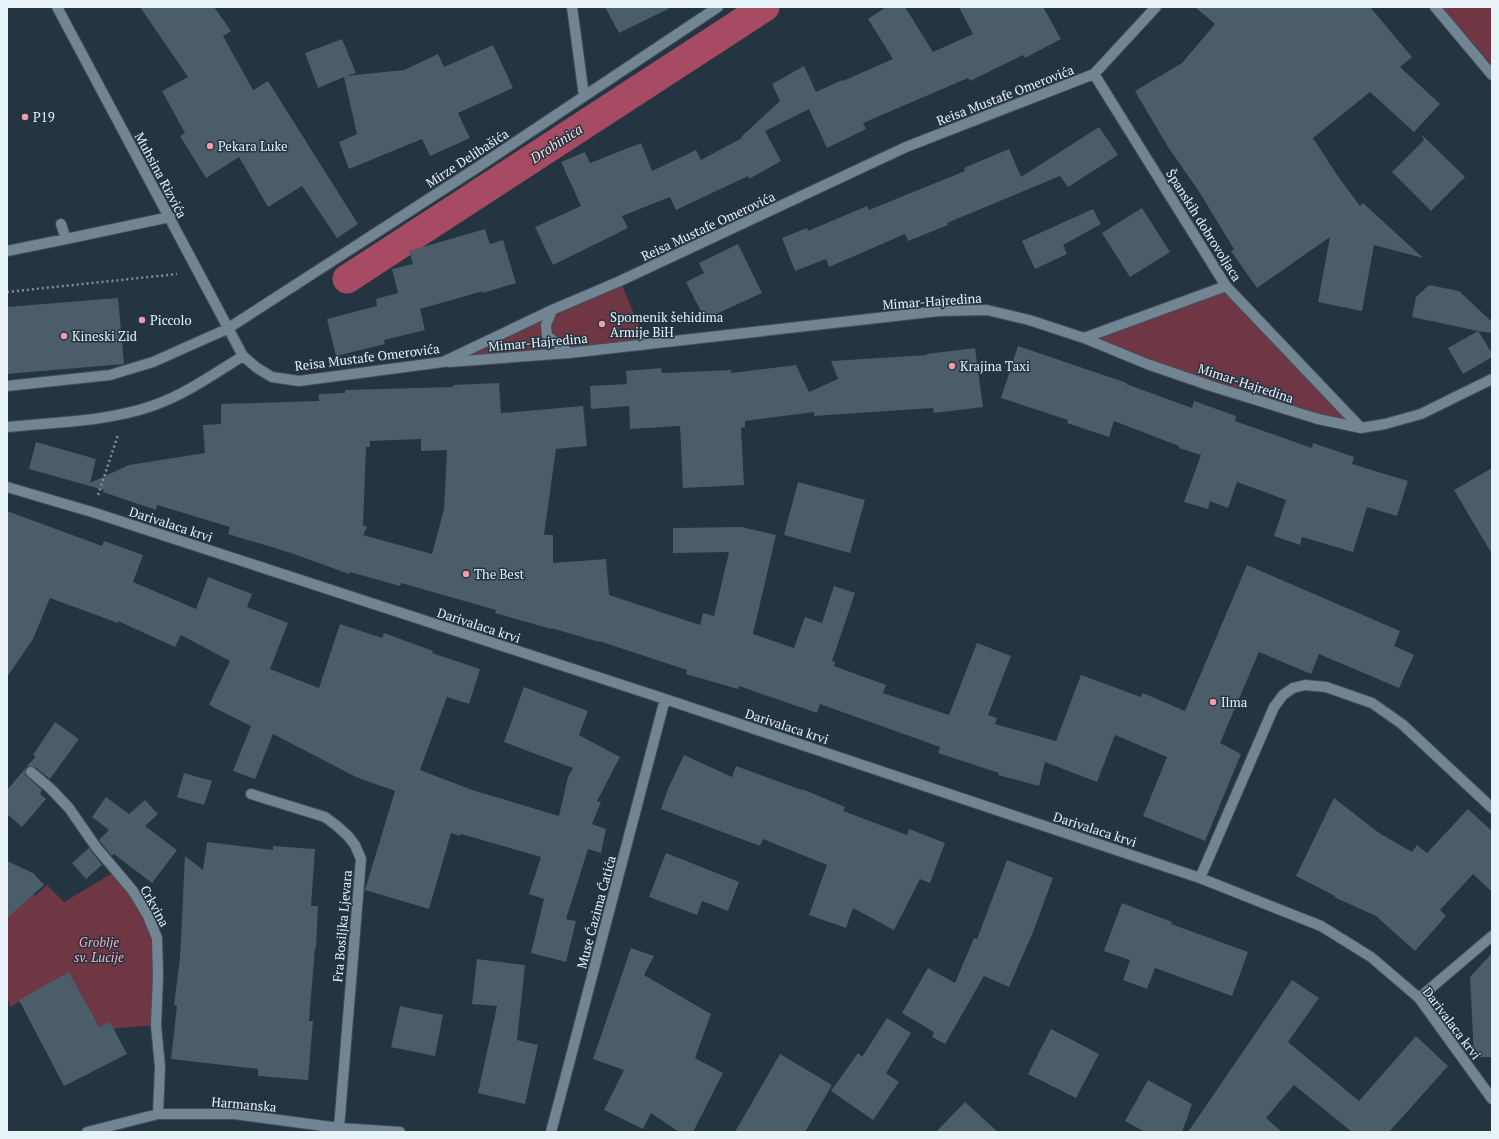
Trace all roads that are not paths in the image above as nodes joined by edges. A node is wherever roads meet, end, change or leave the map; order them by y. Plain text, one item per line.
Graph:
1 (57, 7) edge
2 (572, 7) edge
3 (718, 7) edge
4 (1156, 7) edge
5 (1435, 7) edge
6 (1094, 74) junction
7 (1492, 75) edge
8 (584, 96) junction
9 (170, 217) junction
10 (61, 224) dead end
11 (66, 239) junction
12 (7, 250) edge
13 (1226, 286) junction
14 (552, 310) junction
15 (227, 329) junction
16 (1084, 338) junction
17 (569, 353) junction
18 (243, 356) junction
19 (443, 362) junction
20 (1492, 379) edge
21 (7, 386) edge
22 (7, 427) edge
23 (1361, 428) junction
24 (7, 487) edge
25 (665, 699) junction
26 (31, 772) dead end
27 (251, 794) dead end
28 (1492, 808) edge
29 (1200, 878) junction
30 (1492, 936) edge
31 (1419, 998) junction
32 (1492, 1098) edge
33 (158, 1114) junction
34 (339, 1128) junction
35 (87, 1132) edge
36 (400, 1132) edge
37 (551, 1132) edge

1 - 9 street, Muhsina Rizvića
2 - 8 street
3 - 8 street, Mirze Delibašića
4 - 6 street, Reisa Mustafe Omerovića
5 - 7 street
6 - 13 street, Španskih dobrovoljaca
6 - 14 street, Reisa Mustafe Omerovića
8 - 15 street, Mirze Delibašića
9 - 11 street
9 - 15 street, Muhsina Rizvića
10 - 11 street
11 - 12 street
13 - 16 street
13 - 23 street, Španskih dobrovoljaca
14 - 17 street
14 - 19 street, Reisa Mustafe Omerovića
15 - 18 street, Muhsina Rizvića
15 - 21 street, Mirze Delibašića
16 - 17 street, Mimar-Hajredina
16 - 23 street, Mimar-Hajredina
17 - 19 street, Mimar-Hajredina
18 - 19 street, Reisa Mustafe Omerovića
18 - 22 street
20 - 23 street, Mimar-Hajredina
24 - 25 street, Darivalaca krvi
25 - 29 street, Darivalaca krvi
25 - 37 street, Muse Ćazima Ćatića
26 - 33 street, Crkvina
27 - 34 street, Fra Bosiljka Ljevara
28 - 29 street
29 - 31 street, Darivalaca krvi
30 - 31 street
31 - 32 street, Darivalaca krvi
33 - 34 street, Harmanska
33 - 35 street, Harmanska
34 - 36 street, Harmanska

